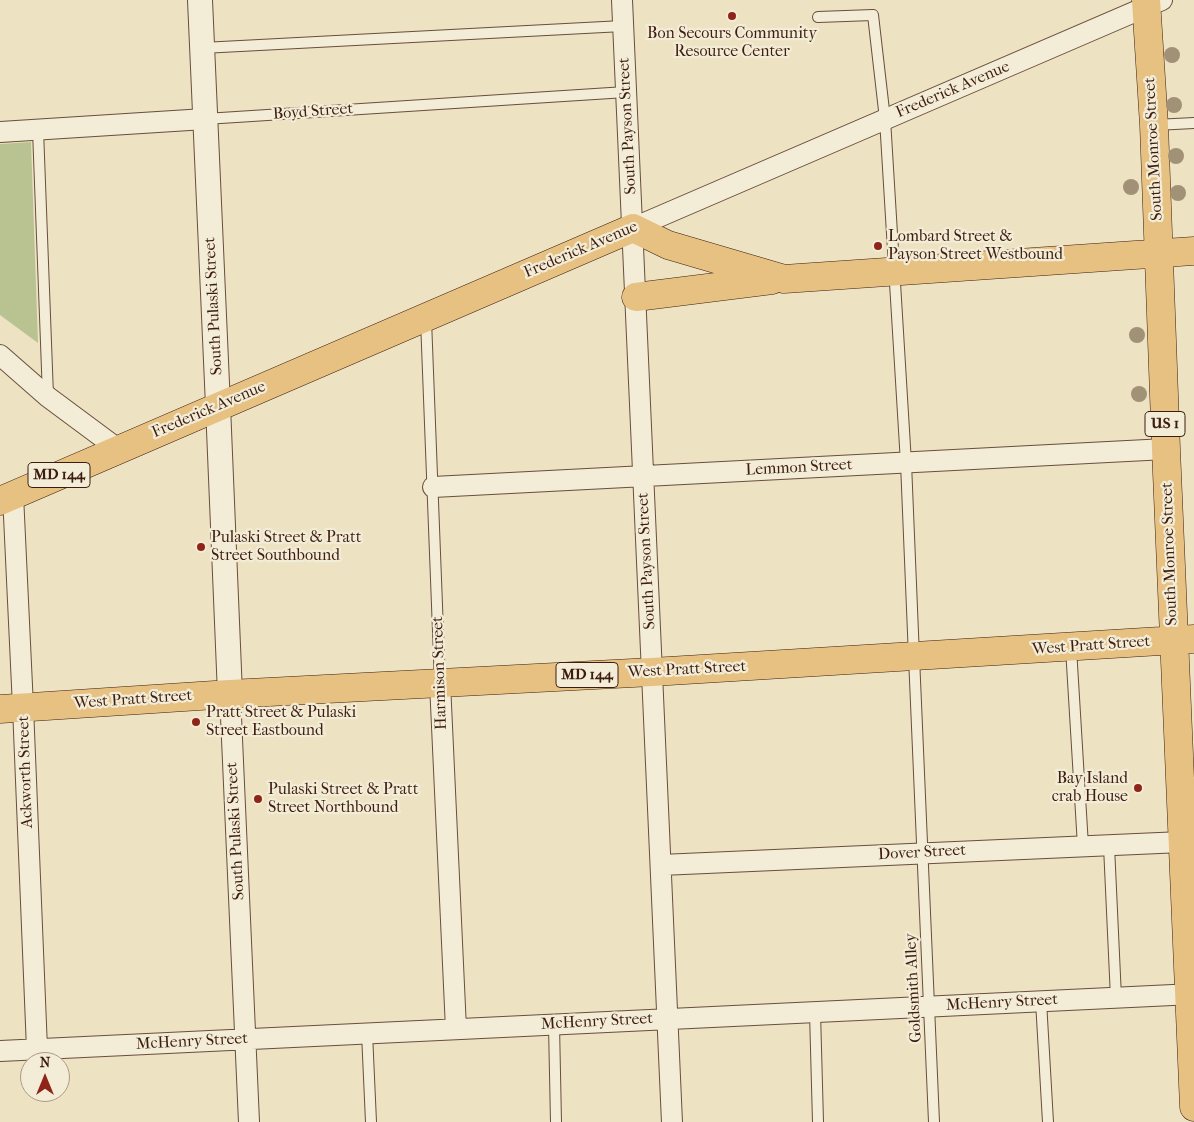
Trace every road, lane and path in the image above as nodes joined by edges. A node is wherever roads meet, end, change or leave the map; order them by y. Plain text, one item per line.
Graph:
1 (200, 0) edge
2 (622, 0) edge
3 (1152, 2) edge
4 (818, 17) dead end
5 (624, 26) junction
6 (202, 48) junction
7 (626, 92) junction
8 (205, 119) junction
9 (885, 119) junction
10 (1194, 122) edge
11 (1154, 125) junction
12 (38, 130) junction
13 (0, 132) edge
14 (632, 228) junction
15 (1194, 251) edge
16 (1159, 254) junction
17 (894, 272) junction
18 (784, 279) junction
19 (636, 297) junction
20 (426, 317) junction
21 (0, 356) edge
22 (48, 397) junction
23 (218, 406) junction
24 (118, 449) junction
25 (1166, 449) junction
26 (906, 463) junction
27 (644, 476) junction
28 (433, 487) junction
29 (7, 498) edge
30 (1184, 640) edge
31 (1070, 647) junction
32 (914, 657) junction
33 (652, 672) junction
34 (440, 683) junction
35 (230, 694) junction
36 (12, 708) edge
37 (1182, 842) junction
38 (1083, 846) junction
39 (1109, 846) junction
40 (922, 853) junction
41 (661, 865) junction
42 (1189, 881) edge
43 (1191, 994) edge
44 (1116, 998) junction
45 (1041, 1001) junction
46 (929, 1007) junction
47 (815, 1012) junction
48 (668, 1019) junction
49 (554, 1025) junction
50 (456, 1029) junction
51 (367, 1034) junction
52 (245, 1039) junction
53 (38, 1049) junction
54 (0, 1051) edge
55 (1194, 1107) edge
56 (249, 1122) edge
57 (371, 1122) edge
58 (556, 1122) edge
59 (672, 1122) edge
60 (818, 1122) edge
61 (934, 1122) edge
62 (1048, 1122) edge

1 - 6 street, South Pulaski Street
2 - 5 street, South Payson Street
3 - 9 street, Frederick Avenue
3 - 11 main road, South Monroe Street / US 1
4 - 9 lane, Goldsmith Alley
5 - 6 lane
5 - 7 street, South Payson Street
6 - 8 street, South Pulaski Street
7 - 8 lane, Boyd Street
7 - 14 street, South Payson Street
8 - 12 street, Boyd Street
8 - 23 street, South Pulaski Street
9 - 14 street, Frederick Avenue
9 - 17 lane, Goldsmith Alley
10 - 11 lane
11 - 16 main road, South Monroe Street / US 1
12 - 13 street, Boyd Street
12 - 22 lane
14 - 18 main road
14 - 19 street, South Payson Street
14 - 20 main road, Frederick Avenue / MD 144
15 - 16 main road
16 - 17 main road
16 - 25 main road, South Monroe Street / US 1
17 - 18 main road
17 - 26 lane, Goldsmith Alley
18 - 19 main road
19 - 27 street, South Payson Street
20 - 23 main road, Frederick Avenue / MD 144
20 - 28 lane, Harmison Street
21 - 22 street
22 - 24 street
23 - 24 main road, Frederick Avenue / MD 144
23 - 35 street, South Pulaski Street
24 - 29 main road, Frederick Avenue / MD 144
25 - 26 street, Lemmon Street
25 - 30 main road, South Monroe Street / US 1
26 - 27 street, Lemmon Street
26 - 32 lane, Goldsmith Alley
27 - 28 street, Lemmon Street
27 - 33 street, South Payson Street
28 - 34 lane, Harmison Street
29 - 36 street, Ackworth Street
30 - 31 main road, West Pratt Street / MD 144
30 - 37 main road, South Monroe Street / US 1
31 - 32 main road, West Pratt Street / MD 144
31 - 38 lane
32 - 33 main road, West Pratt Street / MD 144
32 - 40 lane, Goldsmith Alley
33 - 34 main road, West Pratt Street / MD 144
33 - 41 street, South Payson Street
34 - 35 main road, West Pratt Street / MD 144
34 - 50 street, Harmison Street
35 - 36 main road, West Pratt Street / MD 144
35 - 52 street, South Pulaski Street
36 - 53 street, Ackworth Street
37 - 39 street, Dover Street
37 - 42 main road, South Monroe Street / US 1
38 - 39 street, Dover Street
38 - 40 street, Dover Street
39 - 44 lane
40 - 41 street, Dover Street
40 - 46 lane, Goldsmith Alley
41 - 48 street, South Payson Street
42 - 43 main road, South Monroe Street / US 1
43 - 44 street, McHenry Street
43 - 55 main road, South Monroe Street / US 1
44 - 45 street, McHenry Street
45 - 46 street, McHenry Street
45 - 62 lane
46 - 47 street, McHenry Street
46 - 61 lane, Goldsmith Alley
47 - 48 street, McHenry Street
47 - 60 lane
48 - 49 street, McHenry Street
48 - 59 street, South Payson Street
49 - 50 street, McHenry Street
49 - 58 lane
50 - 51 street, McHenry Street
51 - 52 street, McHenry Street
51 - 57 lane
52 - 53 street, McHenry Street
52 - 56 street, South Pulaski Street
53 - 54 street, McHenry Street

